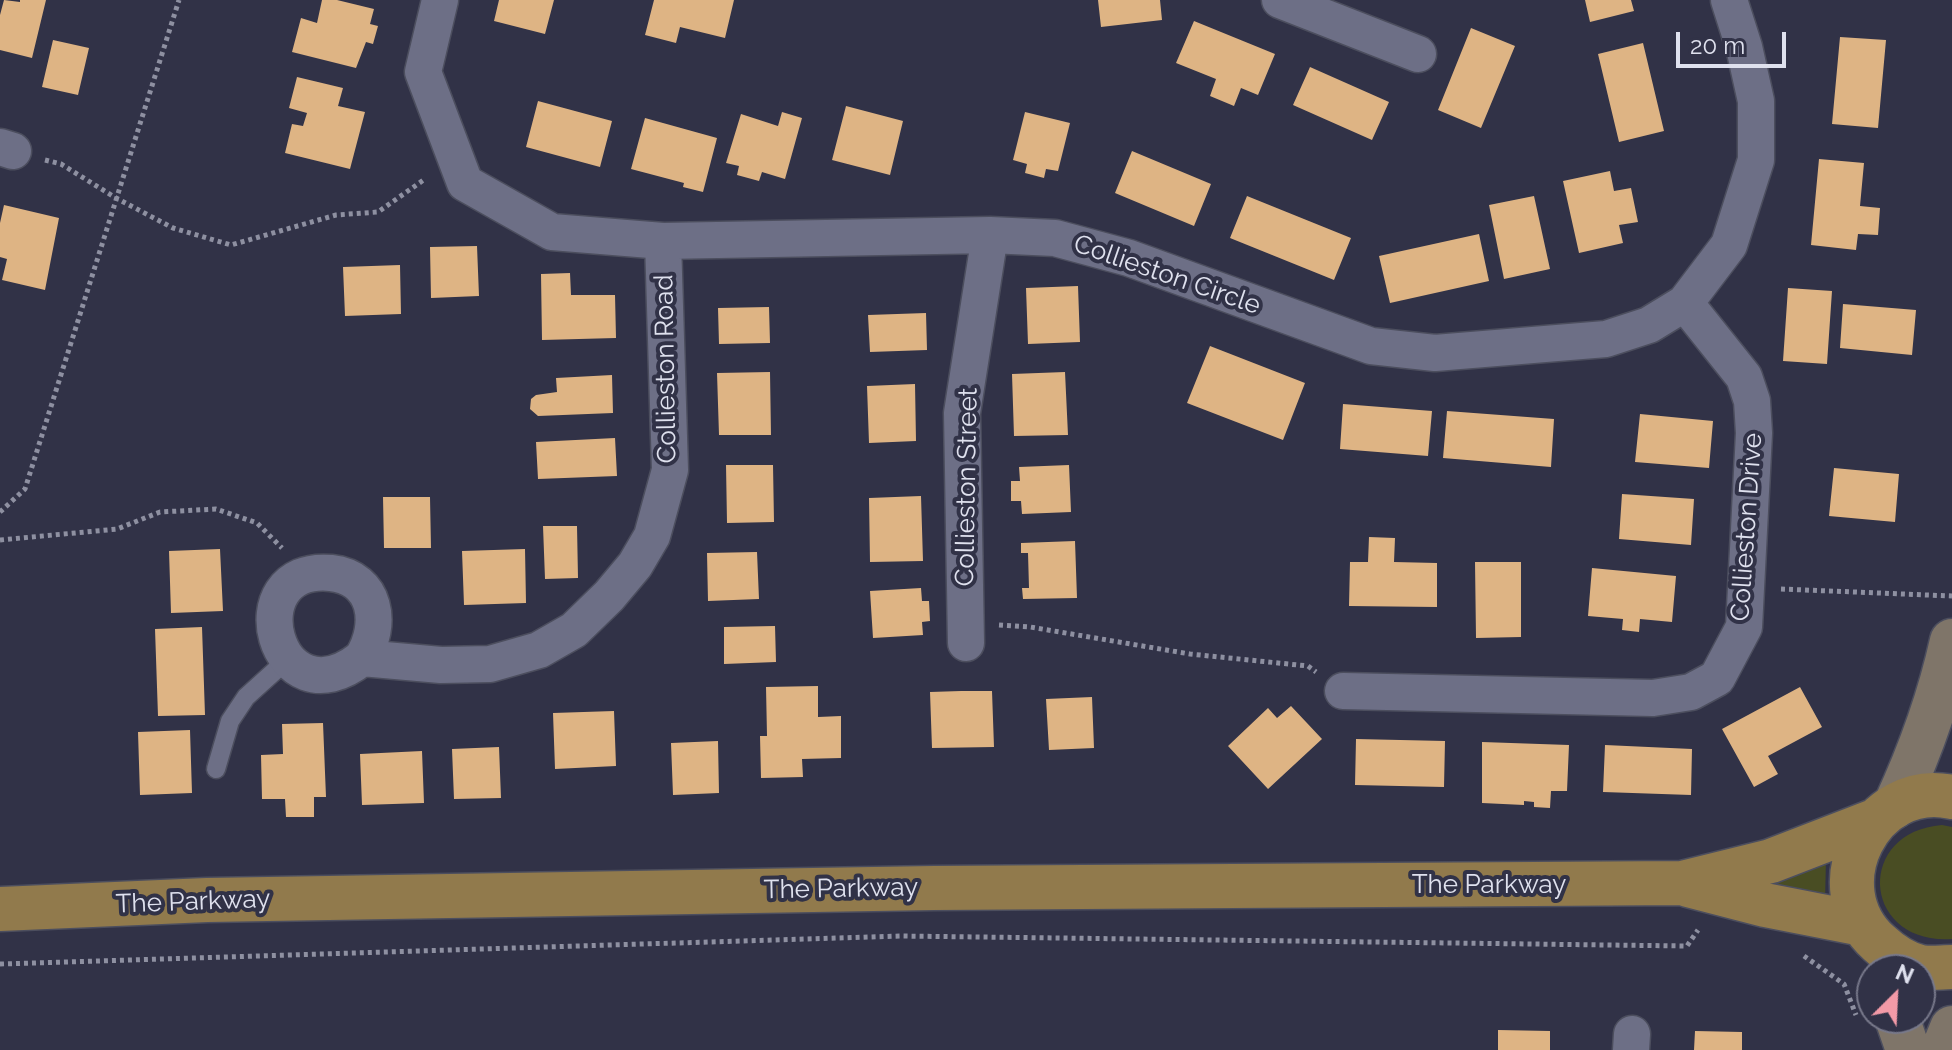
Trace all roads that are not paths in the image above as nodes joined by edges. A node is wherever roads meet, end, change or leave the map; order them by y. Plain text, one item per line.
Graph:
1 (440, 0) edge
2 (1280, 0) edge
3 (1729, 0) edge
4 (1418, 54) dead end
5 (990, 235) junction
6 (663, 241) junction
7 (1685, 303) junction
8 (966, 632) road end
9 (1952, 641) edge
10 (362, 658) junction
11 (288, 659) junction
12 (1343, 691) road end
13 (216, 769) dead end
14 (1952, 797) edge
15 (1886, 813) junction
16 (1682, 883) junction
17 (0, 909) edge
18 (1870, 943) edge
19 (1952, 967) edge
20 (1952, 1028) edge
21 (1891, 1034) edge
22 (1908, 1050) edge
23 (1943, 1050) edge

1 - 6 street, Collieston Circle
2 - 4 street
3 - 7 street, Collieston Circle
5 - 6 street, Collieston Circle
5 - 7 street, Collieston Circle
5 - 8 street, Collieston Street
6 - 10 street, Collieston Road
7 - 12 street, Collieston Drive
9 - 15 main road
10 - 11 street, Collieston Road
10 - 11 street
11 - 13 lane
14 - 15 main road, The Parkway
15 - 16 main road, The Parkway
15 - 18 main road
16 - 17 main road, The Parkway
16 - 18 main road, The Parkway
18 - 19 main road
20 - 23 main road
21 - 22 main road

